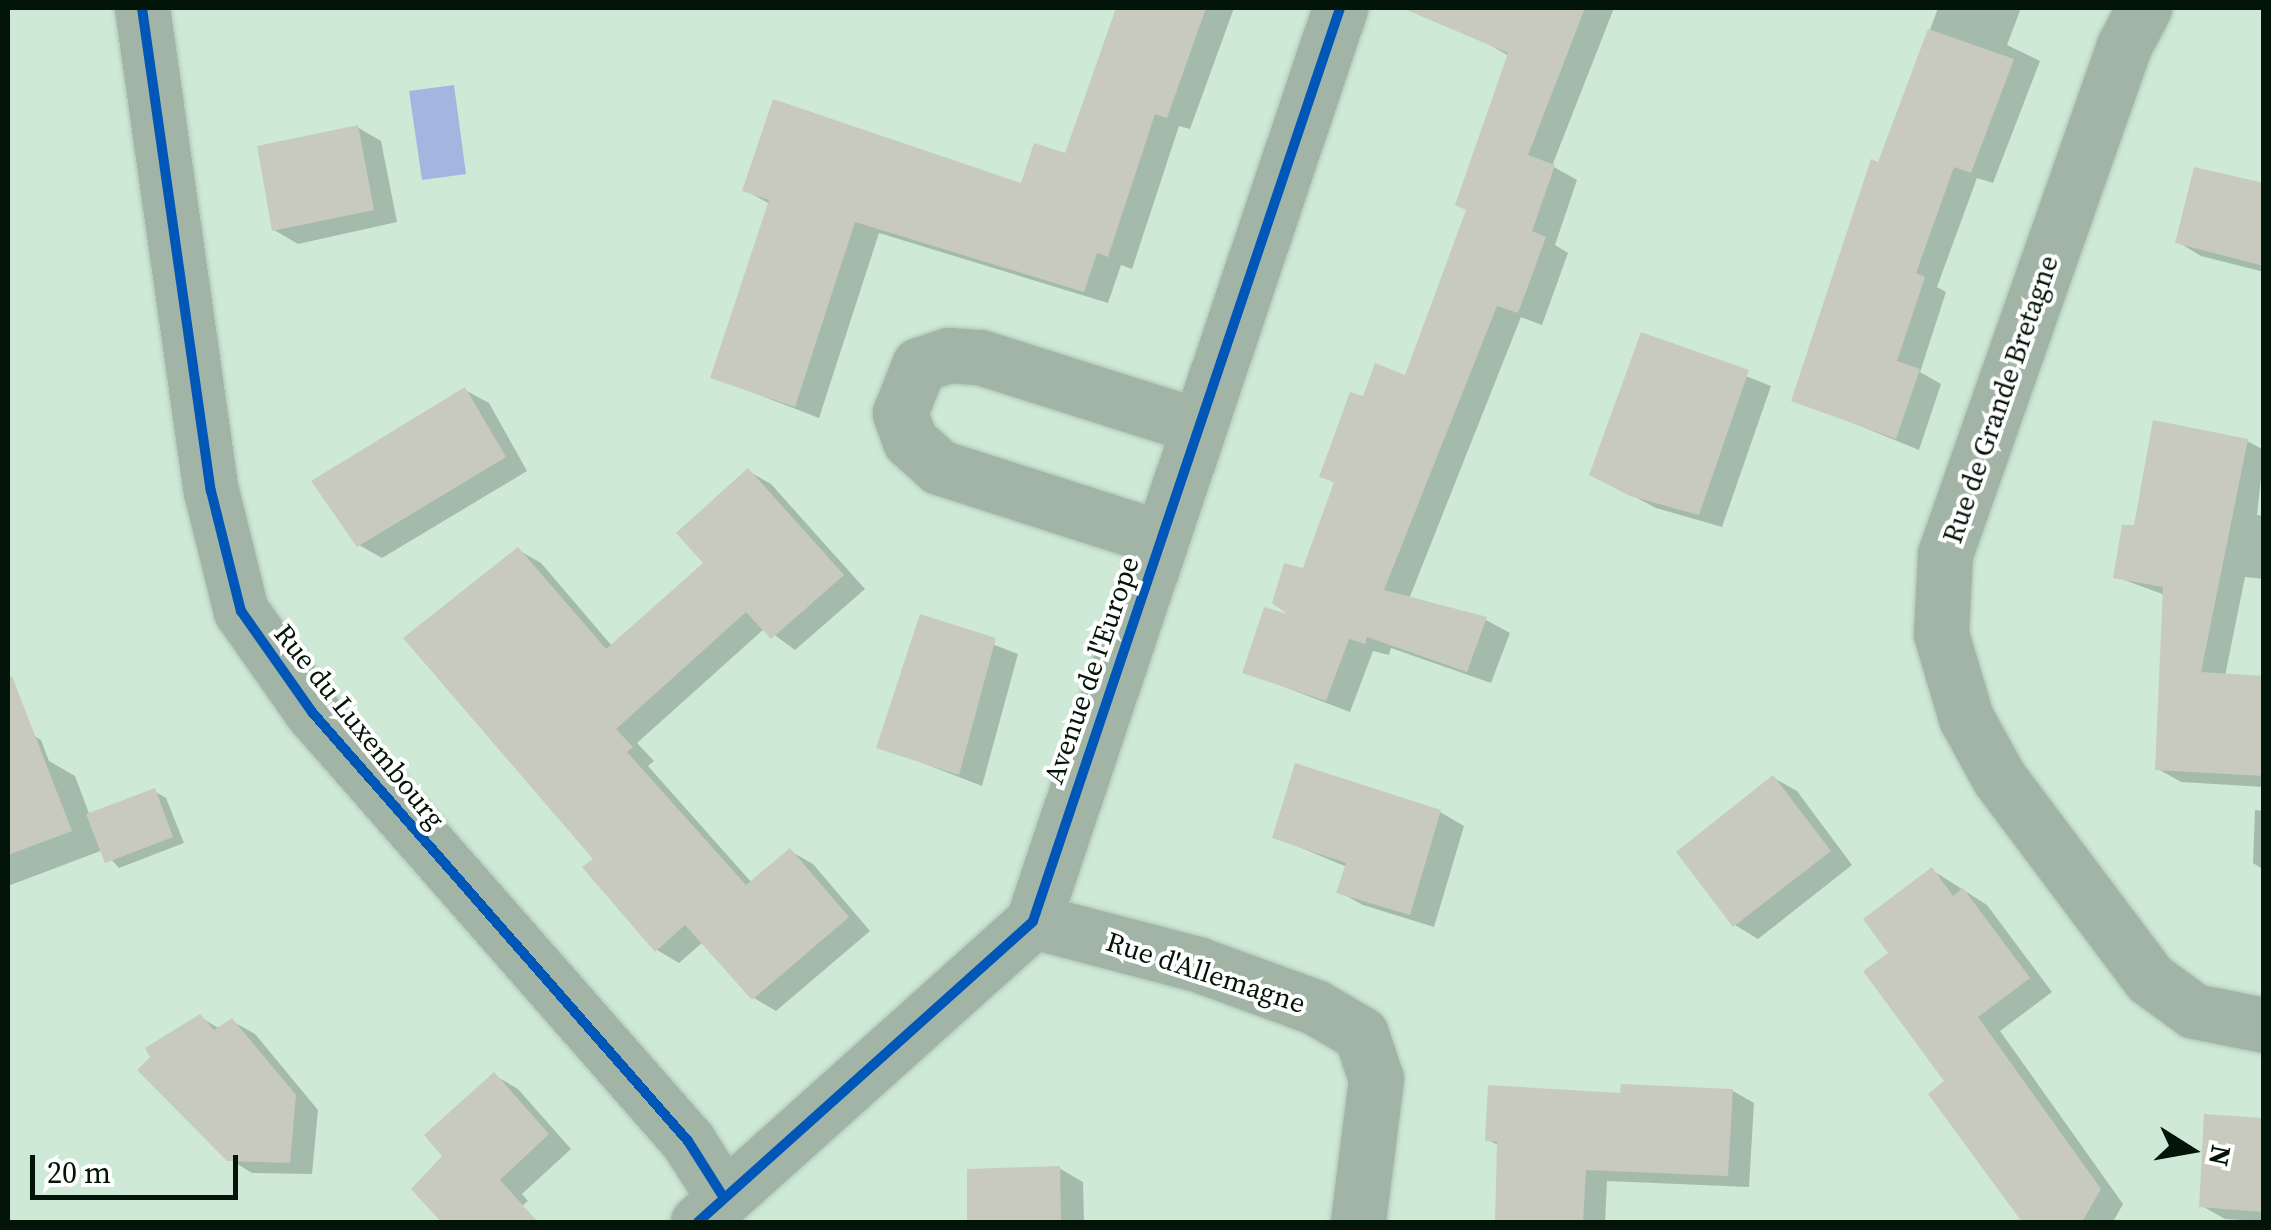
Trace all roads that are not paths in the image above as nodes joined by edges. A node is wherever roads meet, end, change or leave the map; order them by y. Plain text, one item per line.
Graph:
1 (142, 8) edge
2 (1340, 8) edge
3 (2144, 8) edge
4 (1198, 426) junction
5 (1160, 538) junction
6 (1033, 921) junction
7 (2264, 1025) edge
8 (711, 1210) edge
9 (1358, 1222) edge

1 - 8 street, Rue du Luxembourg
2 - 4 street, Avenue de l'Europe
3 - 7 street, Rue de Grande Bretagne
4 - 5 street, Avenue de l'Europe
4 - 5 street, Avenue de l'Europe
5 - 6 street, Avenue de l'Europe
6 - 8 street, Avenue de l'Europe
6 - 9 street, Rue d'Allemagne

